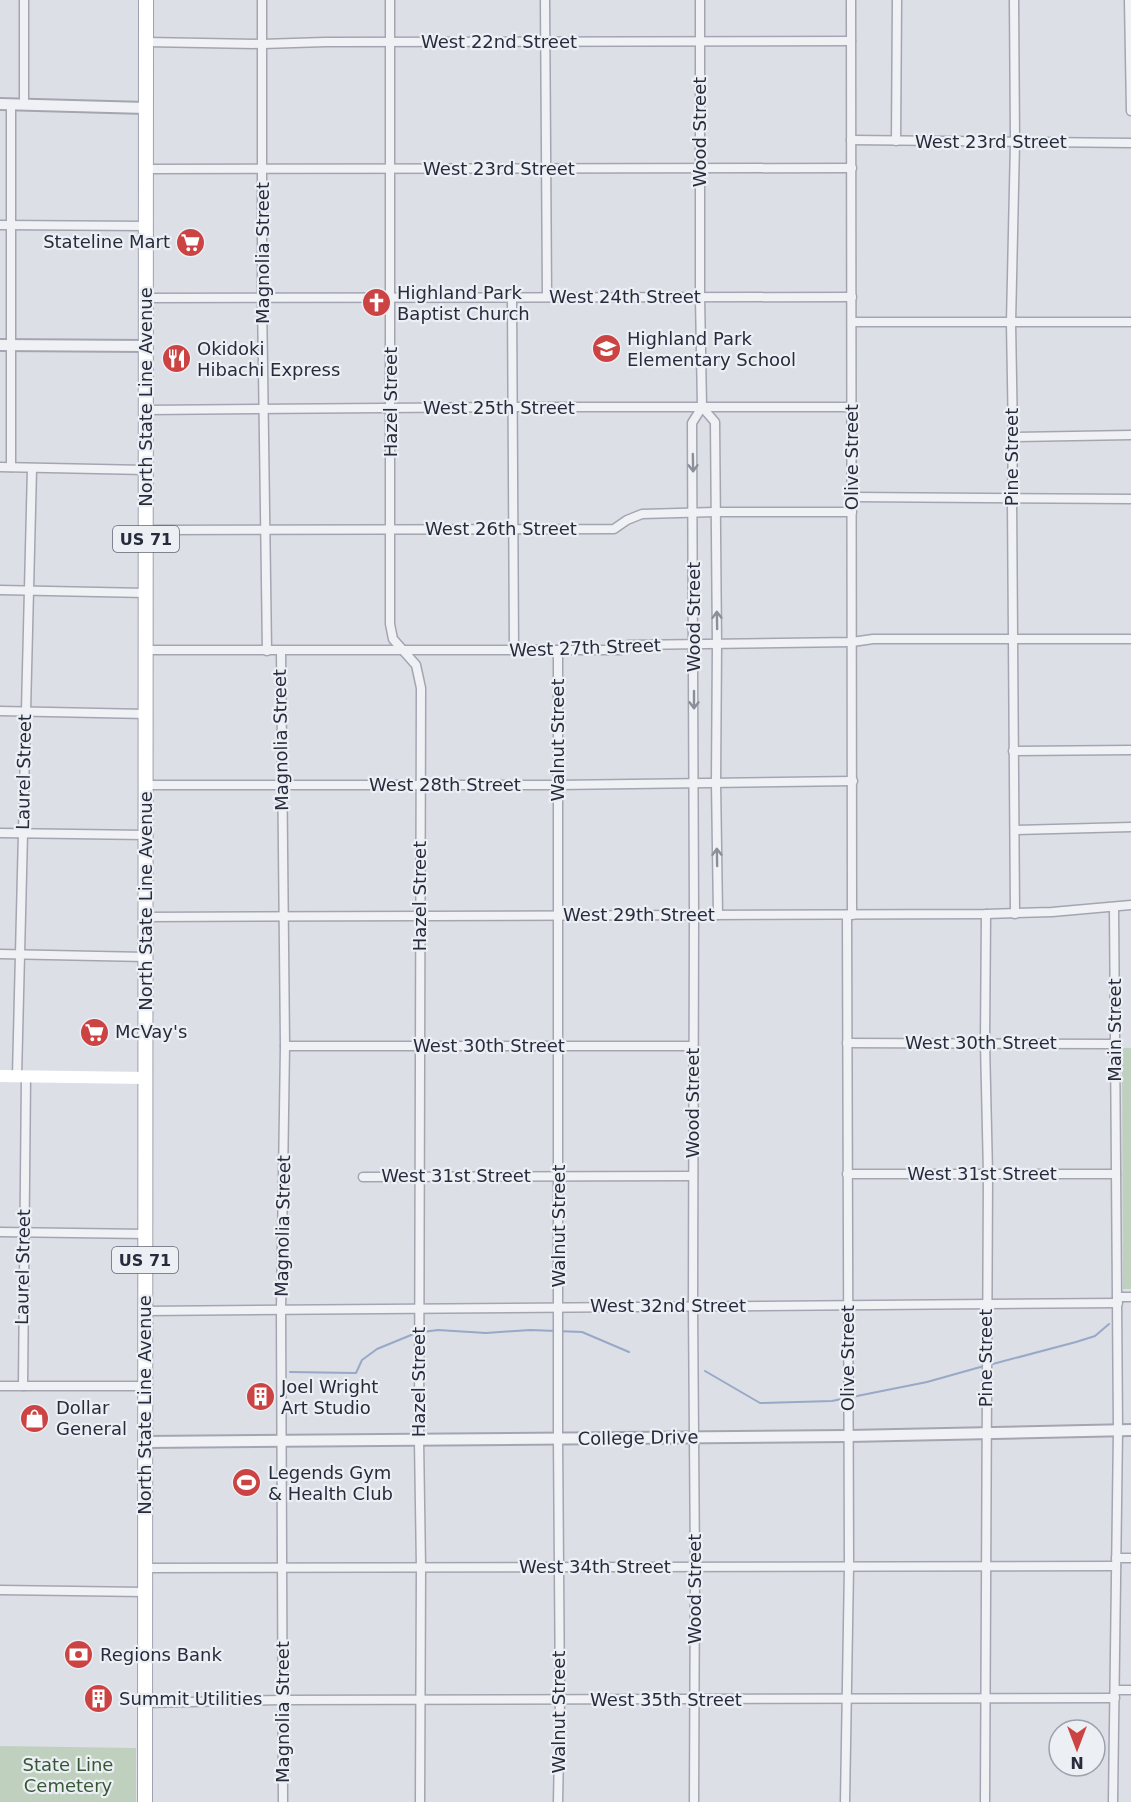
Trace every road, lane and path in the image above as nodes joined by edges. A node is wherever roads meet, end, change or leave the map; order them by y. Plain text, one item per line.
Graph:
1 (24, 0) edge
2 (146, 0) edge
3 (262, 0) edge
4 (390, 0) edge
5 (545, 0) edge
6 (700, 0) edge
7 (851, 0) edge
8 (897, 0) edge
9 (1014, 0) edge
10 (1129, 0) edge
11 (700, 41) junction
12 (851, 41) junction
13 (146, 42) junction
14 (391, 42) junction
15 (545, 42) junction
16 (262, 44) junction
17 (6, 104) edge
18 (24, 104) junction
19 (146, 108) junction
20 (1131, 111) edge
21 (851, 141) junction
22 (896, 141) junction
23 (1015, 142) junction
24 (1131, 143) edge
25 (852, 168) junction
26 (146, 169) junction
27 (263, 169) junction
28 (391, 169) junction
29 (546, 169) junction
30 (700, 169) junction
31 (0, 225) edge
32 (11, 225) junction
33 (146, 226) junction
34 (390, 297) junction
35 (547, 297) junction
36 (700, 297) junction
37 (852, 297) junction
38 (146, 298) junction
39 (262, 298) junction
40 (512, 298) junction
41 (852, 322) junction
42 (1131, 322) edge
43 (1011, 323) junction
44 (6, 345) edge
45 (146, 346) junction
46 (513, 407) junction
47 (702, 407) junction
48 (852, 407) junction
49 (391, 408) junction
50 (265, 409) junction
51 (146, 410) junction
52 (1131, 435) edge
53 (1013, 437) junction
54 (0, 467) edge
55 (11, 467) junction
56 (32, 468) junction
57 (146, 470) junction
58 (852, 497) junction
59 (1012, 499) junction
60 (1131, 499) edge
61 (694, 512) junction
62 (715, 512) junction
63 (852, 512) junction
64 (146, 530) junction
65 (266, 530) junction
66 (391, 530) junction
67 (513, 530) junction
68 (0, 590) edge
69 (29, 591) junction
70 (146, 593) junction
71 (1131, 639) edge
72 (1013, 640) junction
73 (852, 642) junction
74 (694, 645) junction
75 (717, 645) junction
76 (146, 650) junction
77 (404, 650) junction
78 (514, 650) junction
79 (558, 650) junction
80 (267, 651) junction
81 (281, 651) junction
82 (0, 711) edge
83 (26, 712) junction
84 (146, 714) junction
85 (1131, 750) edge
86 (1014, 751) junction
87 (853, 781) junction
88 (716, 782) junction
89 (694, 783) junction
90 (146, 785) junction
91 (282, 785) junction
92 (420, 785) junction
93 (557, 785) junction
94 (1131, 827) edge
95 (1015, 830) junction
96 (0, 833) edge
97 (23, 833) junction
98 (146, 835) junction
99 (1131, 905) edge
100 (1114, 907) junction
101 (986, 914) junction
102 (1015, 914) junction
103 (694, 915) junction
104 (718, 915) junction
105 (850, 915) junction
106 (419, 916) junction
107 (558, 916) junction
108 (146, 917) junction
109 (284, 917) junction
110 (0, 954) edge
111 (20, 955) junction
112 (146, 957) junction
113 (848, 1043) junction
114 (985, 1043) junction
115 (1115, 1044) junction
116 (285, 1046) junction
117 (421, 1046) junction
118 (559, 1046) junction
119 (693, 1046) junction
120 (0, 1076) edge
121 (21, 1076) junction
122 (146, 1078) junction
123 (848, 1174) junction
124 (988, 1174) junction
125 (1116, 1174) junction
126 (558, 1176) junction
127 (693, 1176) junction
128 (363, 1177) dead end
129 (420, 1177) junction
130 (0, 1232) edge
131 (24, 1233) junction
132 (146, 1234) junction
133 (1131, 1297) edge
134 (1118, 1300) junction
135 (986, 1304) junction
136 (848, 1305) junction
137 (693, 1306) junction
138 (559, 1307) junction
139 (420, 1308) junction
140 (281, 1310) junction
141 (146, 1311) junction
142 (0, 1386) edge
143 (23, 1386) junction
144 (146, 1386) junction
145 (1118, 1430) junction
146 (1131, 1430) edge
147 (986, 1432) junction
148 (848, 1436) junction
149 (695, 1437) junction
150 (558, 1439) junction
151 (282, 1440) junction
152 (419, 1440) junction
153 (145, 1442) junction
154 (1131, 1558) edge
155 (1116, 1562) junction
156 (987, 1566) junction
157 (559, 1567) junction
158 (695, 1567) junction
159 (849, 1567) junction
160 (145, 1568) junction
161 (283, 1568) junction
162 (421, 1568) junction
163 (0, 1590) edge
164 (145, 1592) junction
165 (1131, 1690) edge
166 (1115, 1694) junction
167 (694, 1699) junction
168 (845, 1699) junction
169 (986, 1699) junction
170 (282, 1700) junction
171 (421, 1700) junction
172 (560, 1700) junction
173 (145, 1703) junction
174 (145, 1802) edge
175 (283, 1802) edge
176 (420, 1802) edge
177 (558, 1802) edge
178 (694, 1802) edge
179 (845, 1802) edge
180 (985, 1802) edge
181 (1113, 1802) edge

1 - 18 street
2 - 13 main road, North State Line Avenue / US 71
3 - 16 street, Magnolia Street
4 - 14 street, Hazel Street
5 - 15 street
6 - 11 street, Wood Street
7 - 12 street, Olive Street
8 - 22 street
9 - 23 street, Pine Street
10 - 20 street
11 - 12 street, West 22nd Street
11 - 15 street, West 22nd Street
11 - 30 street, Wood Street
12 - 21 street, Olive Street
13 - 16 street, West 22nd Street
13 - 19 main road, North State Line Avenue / US 71
14 - 15 street, West 22nd Street
14 - 16 street, West 22nd Street
14 - 28 street, Hazel Street
15 - 29 street
16 - 27 street, Magnolia Street
17 - 18 street
17 - 32 street
18 - 19 street
19 - 26 main road, North State Line Avenue / US 71
21 - 22 street, West 23rd Street
21 - 25 street, Olive Street
22 - 23 street, West 23rd Street
23 - 24 street, West 23rd Street
23 - 43 street, Pine Street
25 - 30 street, West 23rd Street
25 - 37 street, Olive Street
26 - 27 street, West 23rd Street
26 - 33 main road, North State Line Avenue / US 71
27 - 28 street, West 23rd Street
27 - 39 street, Magnolia Street
28 - 29 street, West 23rd Street
28 - 34 street, Hazel Street
29 - 30 street, West 23rd Street
29 - 35 street
30 - 36 street, Wood Street
31 - 32 street
32 - 33 street
32 - 44 street
33 - 38 main road, North State Line Avenue / US 71
34 - 39 street, West 24th Street
34 - 40 street, West 24th Street
34 - 49 street, Hazel Street
35 - 36 street, West 24th Street
35 - 40 street, West 24th Street
36 - 37 street, West 24th Street
36 - 47 street, Wood Street
37 - 41 street, Olive Street
38 - 39 street, West 24th Street
38 - 45 main road, North State Line Avenue / US 71
39 - 50 street, Magnolia Street
40 - 46 street
41 - 43 street
41 - 48 street, Olive Street
42 - 43 street
43 - 53 street, Pine Street
44 - 45 street
44 - 55 street
45 - 51 main road, North State Line Avenue / US 71
46 - 47 street, West 25th Street
46 - 49 street, West 25th Street
46 - 67 street
47 - 48 street, West 25th Street
47 -> 61 street, Wood Street
47 - 62 street, Wood Street
48 - 58 street, Olive Street
49 - 50 street, West 25th Street
49 - 66 street, Hazel Street
50 - 51 street, West 25th Street
50 - 65 street, Magnolia Street
51 - 57 main road, North State Line Avenue / US 71
52 - 53 street
53 - 59 street, Pine Street
54 - 55 street
55 - 56 street
56 - 57 street
56 - 69 street, Laurel Street
57 - 64 main road, North State Line Avenue / US 71
58 - 59 street
58 - 63 street, Olive Street
59 - 60 street
59 - 72 street, Pine Street
61 - 62 street, West 26th Street
61 - 67 street, West 26th Street
61 - 74 street, Wood Street
62 - 63 street, West 26th Street
75 -> 62 street, Wood Street
63 - 73 street, Olive Street
64 - 65 street, West 26th Street
64 - 70 main road, North State Line Avenue / US 71
65 - 66 street, West 26th Street
65 - 80 street, Magnolia Street
66 - 67 street, West 26th Street
66 - 77 street, Hazel Street
67 - 78 street
68 - 69 street
69 - 70 street
69 - 83 street, Laurel Street
70 - 76 main road, North State Line Avenue / US 71
71 - 72 street, West 27th Street
72 - 73 street, West 27th Street
72 - 86 street, Pine Street
73 - 75 street, West 27th Street
73 - 87 street, Olive Street
74 - 75 street, West 27th Street
74 - 79 street, West 27th Street
74 -> 89 street, Wood Street
75 - 88 street, Wood Street
76 - 80 street, West 27th Street
76 - 84 main road, North State Line Avenue / US 71
77 - 78 street, West 27th Street
77 - 81 street, West 27th Street
77 - 92 street, Hazel Street
78 - 79 street, West 27th Street
79 - 93 street, Walnut Street
80 - 81 street, West 27th Street
81 - 91 street, Magnolia Street
82 - 83 street
83 - 84 street
83 - 97 street, Laurel Street
84 - 90 main road, North State Line Avenue / US 71
85 - 86 street
86 - 95 street, Pine Street
87 - 88 street, West 28th Street
87 - 105 street, Olive Street
88 - 89 street, West 28th Street
104 -> 88 street, Wood Street
89 - 93 street, West 28th Street
89 - 103 street, Wood Street
90 - 91 street, West 28th Street
90 - 98 main road, North State Line Avenue / US 71
91 - 92 street, West 28th Street
91 - 109 street, Magnolia Street
92 - 93 street, West 28th Street
92 - 106 street, Hazel Street
93 - 107 street, Walnut Street
94 - 95 street
95 - 102 street, Pine Street
96 - 97 street
97 - 98 street
97 - 111 street, Laurel Street
98 - 108 main road, North State Line Avenue / US 71
99 - 100 street, West 29th Street
100 - 102 street, West 29th Street
100 - 115 street, Main Street
101 - 102 street, West 29th Street
101 - 105 street, West 29th Street
101 - 114 street, Pine Street
103 - 104 street, West 29th Street
103 - 107 street, West 29th Street
103 - 119 street, Wood Street
104 - 105 street, West 29th Street
105 - 113 street, Olive Street
106 - 107 street, West 29th Street
106 - 109 street, West 29th Street
106 - 117 street, Hazel Street
107 - 118 street, Walnut Street
108 - 109 street, West 29th Street
108 - 112 main road, North State Line Avenue / US 71
109 - 116 street, Magnolia Street
110 - 111 street
111 - 112 street
111 - 121 street, Laurel Street
112 - 122 main road, North State Line Avenue / US 71
113 - 114 street, West 30th Street
113 - 123 street, Olive Street
114 - 115 street, West 30th Street
114 - 124 street, Pine Street
115 - 125 street, Main Street
116 - 117 street, West 30th Street
116 - 140 street, Magnolia Street
117 - 118 street, West 30th Street
117 - 129 street, Hazel Street
118 - 119 street, West 30th Street
118 - 126 street, Walnut Street
119 - 127 street, Wood Street
120 - 121 main road
121 - 122 main road
121 - 131 street, Laurel Street
122 - 132 main road, North State Line Avenue / US 71
123 - 124 street, West 31st Street
123 - 136 street, Olive Street
124 - 125 street, West 31st Street
124 - 135 street, Pine Street
125 - 134 street, Main Street
126 - 127 street, West 31st Street
126 - 129 street, West 31st Street
126 - 138 street, Walnut Street
127 - 137 street, Wood Street
128 - 129 street, West 31st Street
129 - 139 street, Hazel Street
130 - 131 street
131 - 132 street
131 - 143 street, Laurel Street
132 - 141 main road, North State Line Avenue / US 71
133 - 134 street, West 32nd Street
134 - 135 street, West 32nd Street
134 - 145 street, Main Street
135 - 136 street, West 32nd Street
135 - 147 street, Pine Street
136 - 137 street, West 32nd Street
136 - 148 street, Olive Street
137 - 138 street, West 32nd Street
137 - 149 street, Wood Street
138 - 139 street, West 32nd Street
138 - 150 street, Walnut Street
139 - 140 street, West 32nd Street
139 - 152 street, Hazel Street
140 - 141 street, West 32nd Street
140 - 151 street, Magnolia Street
141 - 144 main road, North State Line Avenue / US 71
142 - 143 street
143 - 144 street
144 - 153 main road, North State Line Avenue / US 71
145 - 146 street, College Drive
145 - 147 street, College Drive
145 - 155 street, Main Street
147 - 148 street, College Drive
147 - 156 street, Pine Street
148 - 149 street, College Drive
148 - 159 street, Olive Street
149 - 150 street, College Drive
149 - 158 street, Wood Street
150 - 152 street, College Drive
150 - 157 street, Walnut Street
151 - 152 street, College Drive
151 - 153 street, College Drive
151 - 161 street, Magnolia Street
152 - 162 street, Hazel Street
153 - 160 main road, North State Line Avenue / US 71
154 - 155 street, West 34th Street
155 - 156 street, West 34th Street
155 - 166 street, Main Street
156 - 159 street, West 34th Street
156 - 169 street, Pine Street
157 - 158 street, West 34th Street
157 - 162 street, West 34th Street
157 - 172 street, Walnut Street
158 - 159 street, West 34th Street
158 - 167 street, Wood Street
159 - 168 street, Olive Street
160 - 161 street, West 34th Street
160 - 164 main road, North State Line Avenue / US 71
161 - 162 street, West 34th Street
161 - 170 street, Magnolia Street
162 - 171 street, Hazel Street
163 - 164 street
164 - 173 main road, North State Line Avenue / US 71
165 - 166 street, West 35th Street
166 - 169 street, West 35th Street
166 - 181 street, Main Street
167 - 168 street, West 35th Street
167 - 172 street, West 35th Street
167 - 178 street, Wood Street
168 - 169 street, West 35th Street
168 - 179 street, Olive Street
169 - 180 street, Pine Street
170 - 171 street, West 35th Street
170 - 173 street, West 35th Street
170 - 175 street, Magnolia Street
171 - 172 street, West 35th Street
171 - 176 street, Hazel Street
172 - 177 street, Walnut Street
173 - 174 main road, North State Line Avenue / US 71

